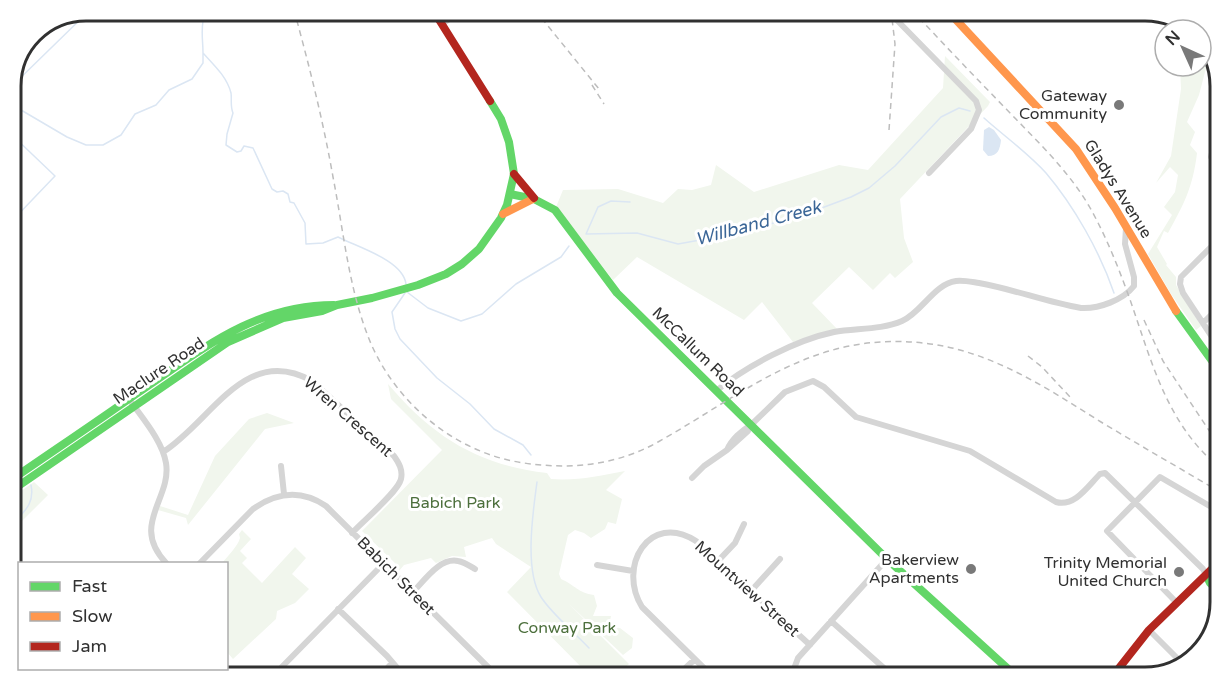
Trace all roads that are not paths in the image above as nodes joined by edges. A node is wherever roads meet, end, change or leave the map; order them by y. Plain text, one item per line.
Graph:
1 (440, 21) edge
2 (446, 21) edge
3 (898, 21) edge
4 (957, 21) edge
5 (442, 24) junction
6 (929, 173) dead end
7 (514, 174) junction
8 (510, 194) junction
9 (534, 199) junction
10 (503, 214) junction
11 (1126, 227) junction
12 (1210, 247) edge
13 (1210, 316) edge
14 (1203, 323) junction
15 (1210, 334) edge
16 (1210, 359) edge
17 (716, 391) junction
18 (131, 403) junction
19 (752, 425) junction
20 (163, 452) junction
21 (281, 466) dead end
22 (21, 474) edge
23 (692, 478) dead end
24 (21, 484) edge
25 (284, 494) junction
26 (1136, 502) junction
27 (1210, 506) edge
28 (744, 524) dead end
29 (352, 532) junction
30 (780, 559) dead end
31 (887, 559) junction
32 (718, 561) junction
33 (165, 562) edge
34 (201, 562) edge
35 (384, 563) junction
36 (597, 565) dead end
37 (475, 569) dead end
38 (633, 571) junction
39 (1210, 571) edge
40 (1206, 575) junction
41 (1210, 583) edge
42 (751, 591) junction
43 (413, 592) junction
44 (1177, 603) junction
45 (338, 609) junction
46 (831, 621) junction
47 (1149, 630) junction
48 (810, 645) junction
49 (1177, 658) edge
50 (695, 659) junction
51 (392, 663) junction
52 (283, 667) edge
53 (389, 667) edge
54 (395, 667) edge
55 (487, 667) edge
56 (687, 667) edge
57 (703, 667) edge
58 (795, 667) edge
59 (882, 667) edge
60 (1005, 667) edge
61 (1120, 667) edge

1 - 5 main road
2 - 5 street
3 - 6 street
4 - 11 main road, Gladys Avenue
5 - 7 main road
7 - 8 main road
7 - 9 main road
8 - 9 main road, McCallum Road
8 - 10 main road, Maclure Road
9 - 10 main road
9 - 17 main road, McCallum Road
10 - 18 main road, Maclure Road
11 - 16 main road, Gladys Avenue
11 - 17 street
12 - 14 street
13 - 14 street
14 - 15 street
17 - 19 main road, McCallum Road
18 - 20 street
18 - 22 main road, Maclure Road
18 - 24 main road, Maclure Road
19 - 23 street
19 - 26 street
19 - 31 main road, McCallum Road
20 - 29 street, Wren Crescent
20 - 33 street
21 - 25 street
25 - 29 street, Babich Street
25 - 34 street
26 - 27 street
26 - 40 street
26 - 44 street
28 - 32 street
29 - 35 street, Babich Street
30 - 42 street
31 - 46 street
31 - 60 main road, McCallum Road
32 - 38 street, Mountview Street
32 - 42 street, Mountview Street
35 - 43 street, Babich Street
35 - 45 street
36 - 38 street
37 - 43 street
38 - 50 street
39 - 40 main road
40 - 41 main road
40 - 44 main road
42 - 48 street, Mountview Street
43 - 55 street, Babich Street
44 - 47 main road
45 - 51 street
45 - 52 street
46 - 48 street
46 - 59 street
47 - 49 street
47 - 61 main road
48 - 58 street
50 - 56 street
50 - 57 street
51 - 53 street
51 - 54 street

